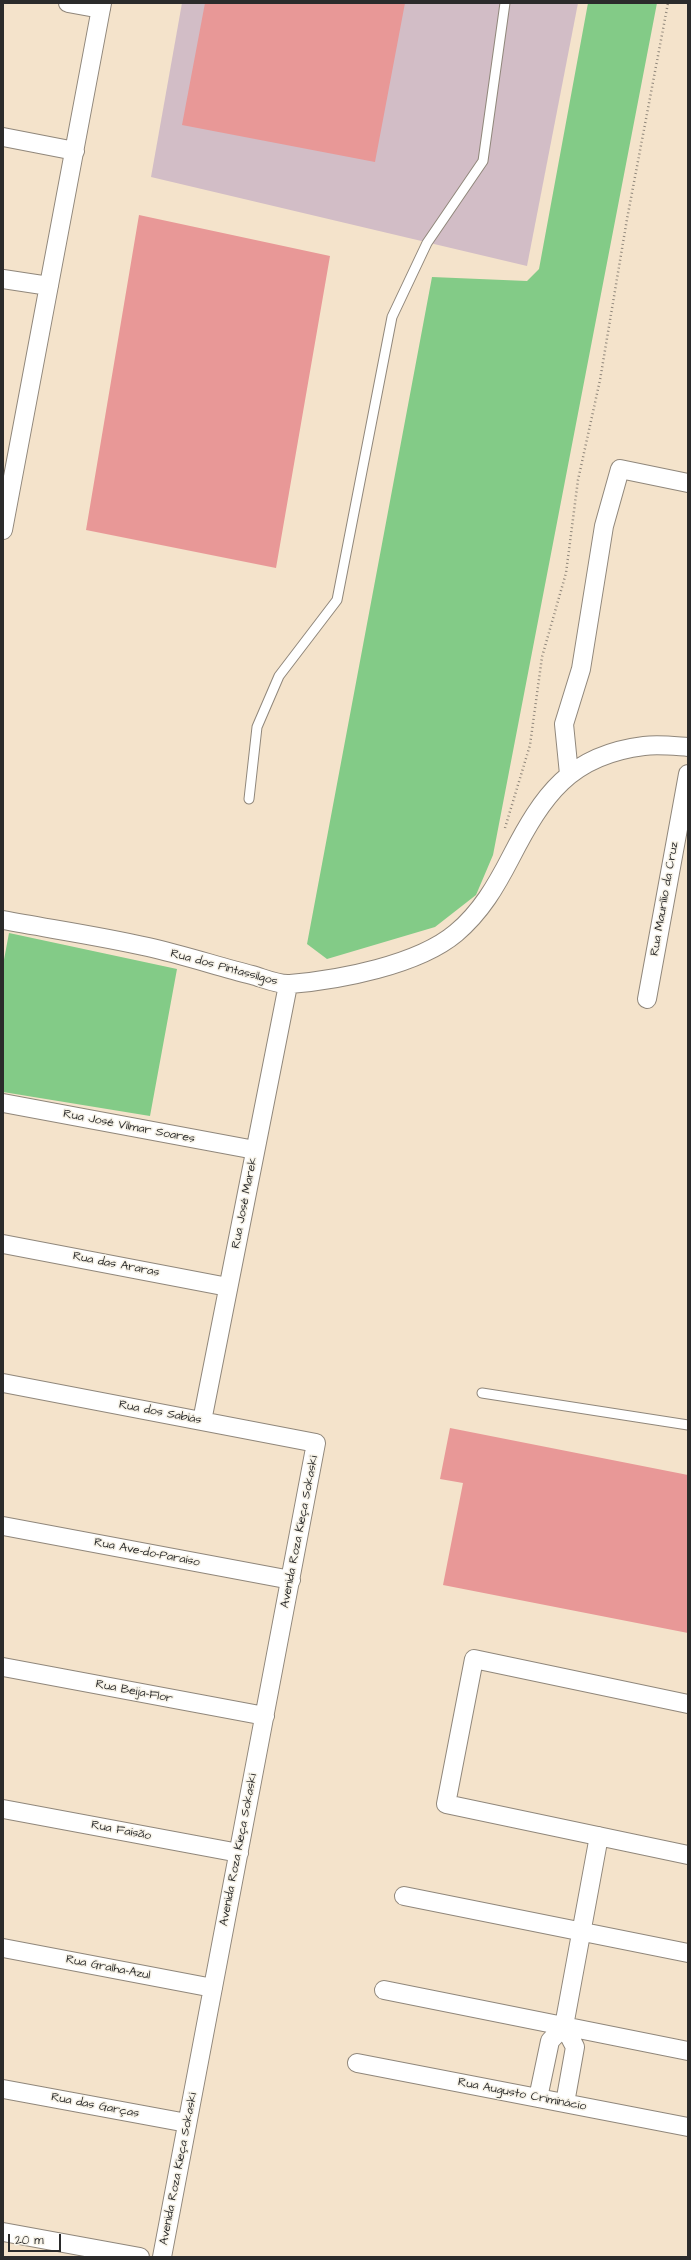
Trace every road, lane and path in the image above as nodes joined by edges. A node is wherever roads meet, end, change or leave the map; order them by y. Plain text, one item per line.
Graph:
1 (68, 3) edge
2 (505, 3) edge
3 (668, 3) edge
4 (102, 6) edge
5 (3, 137) edge
6 (75, 151) junction
7 (3, 279) edge
8 (49, 286) junction
9 (688, 483) edge
10 (3, 530) edge
11 (688, 747) edge
12 (570, 774) junction
13 (688, 774) edge
14 (249, 799) dead end
15 (504, 834) dead end
16 (3, 920) edge
17 (288, 985) junction
18 (647, 999) dead end
19 (3, 1103) edge
20 (255, 1150) junction
21 (3, 1244) edge
22 (228, 1286) junction
23 (3, 1384) edge
24 (482, 1394) dead end
25 (202, 1421) junction
26 (688, 1425) edge
27 (316, 1443) joint
28 (3, 1526) edge
29 (290, 1580) junction
30 (3, 1667) edge
31 (688, 1704) edge
32 (265, 1716) junction
33 (3, 1808) edge
34 (599, 1836) junction
35 (239, 1853) junction
36 (688, 1855) edge
37 (404, 1896) dead end
38 (582, 1932) junction
39 (3, 1948) edge
40 (688, 1953) edge
41 (213, 1988) junction
42 (384, 1990) dead end
43 (564, 2026) junction
44 (688, 2051) edge
45 (357, 2063) dead end
46 (3, 2088) edge
47 (538, 2098) junction
48 (564, 2103) junction
49 (187, 2124) junction
50 (688, 2127) edge
51 (3, 2232) edge
52 (140, 2257) edge
53 (162, 2257) edge

1 - 4 street
2 - 14 lane
3 - 15 path
4 - 6 street
5 - 6 street
6 - 8 street
7 - 8 street
8 - 10 street
9 - 12 street
11 - 12 street, Rua dos Pintassilgos
12 - 17 street, Rua dos Pintassilgos
13 - 18 street, Rua Maurílio da Cruz
16 - 17 street, Rua dos Pintassilgos
17 - 20 street, Rua José Marek
19 - 20 street, Rua José Vilmar Soares
20 - 22 street, Rua José Marek
21 - 22 street, Rua das Araras
22 - 25 street, Rua José Marek
23 - 25 street, Rua dos Sabiás
24 - 26 lane
25 - 27 street, Rua dos Sabiás
27 - 29 street, Avenida Roza Kieça Sokaski
28 - 29 street, Rua Ave-do-Paraíso
29 - 32 street, Avenida Roza Kieça Sokaski
30 - 32 street, Rua Beija-Flor
31 - 34 street
32 - 35 street, Avenida Roza Kieça Sokaski
33 - 35 street, Rua Faisão
34 - 36 street
34 - 38 street
35 - 41 street, Avenida Roza Kieça Sokaski
37 - 38 street
38 - 40 street
38 - 43 street
39 - 41 street, Rua Gralha-Azul
41 - 49 street, Avenida Roza Kieça Sokaski
42 - 43 street
43 - 44 street
43 - 47 street
43 - 48 street
45 - 47 street, Rua Augusto Criminácio
46 - 49 street, Rua das Garças
47 - 48 street, Rua Augusto Criminácio
48 - 50 street, Rua Augusto Criminácio
49 - 53 street, Avenida Roza Kieça Sokaski
51 - 52 street

